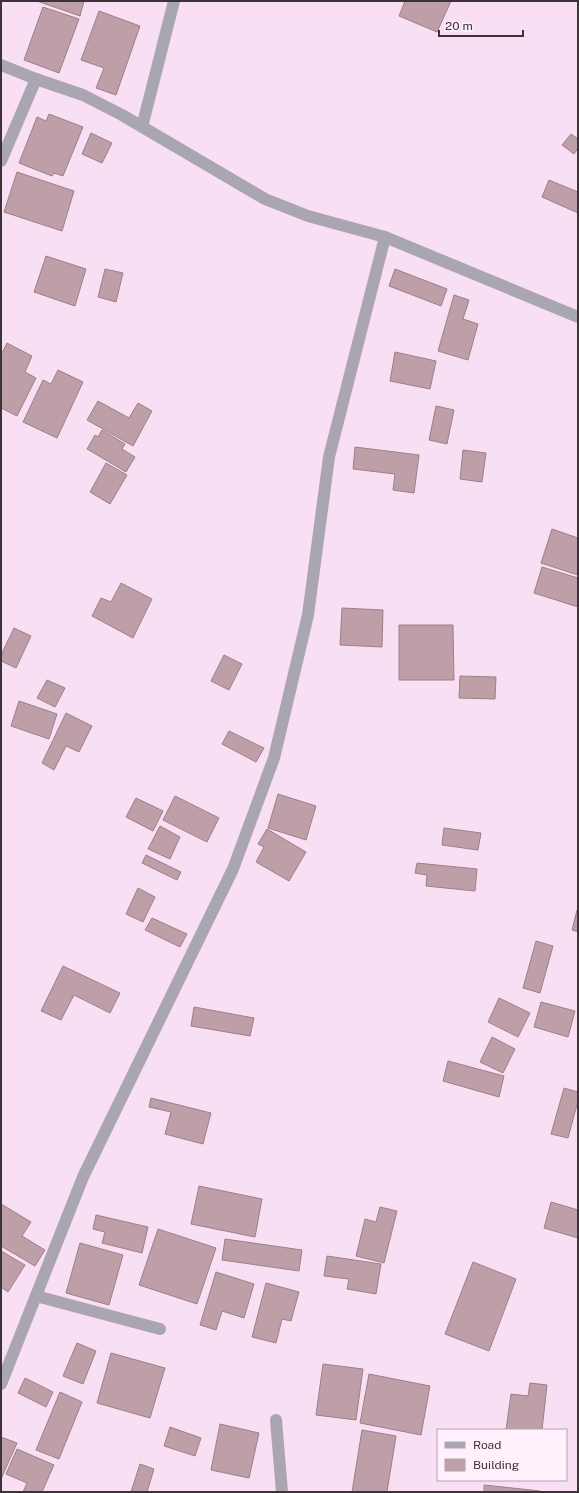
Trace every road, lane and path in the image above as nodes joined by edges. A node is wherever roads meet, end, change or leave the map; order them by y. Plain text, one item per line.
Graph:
1 (174, 1) edge
2 (1, 65) edge
3 (36, 79) junction
4 (142, 127) junction
5 (1, 161) edge
6 (385, 237) junction
7 (578, 317) edge
8 (36, 1296) junction
9 (160, 1329) dead end
10 (1, 1384) edge
11 (276, 1420) dead end
12 (282, 1492) edge

1 - 4 street
2 - 3 street
3 - 4 street
3 - 5 street
4 - 6 street
6 - 7 street
6 - 8 street
8 - 9 street
8 - 10 street
11 - 12 street

